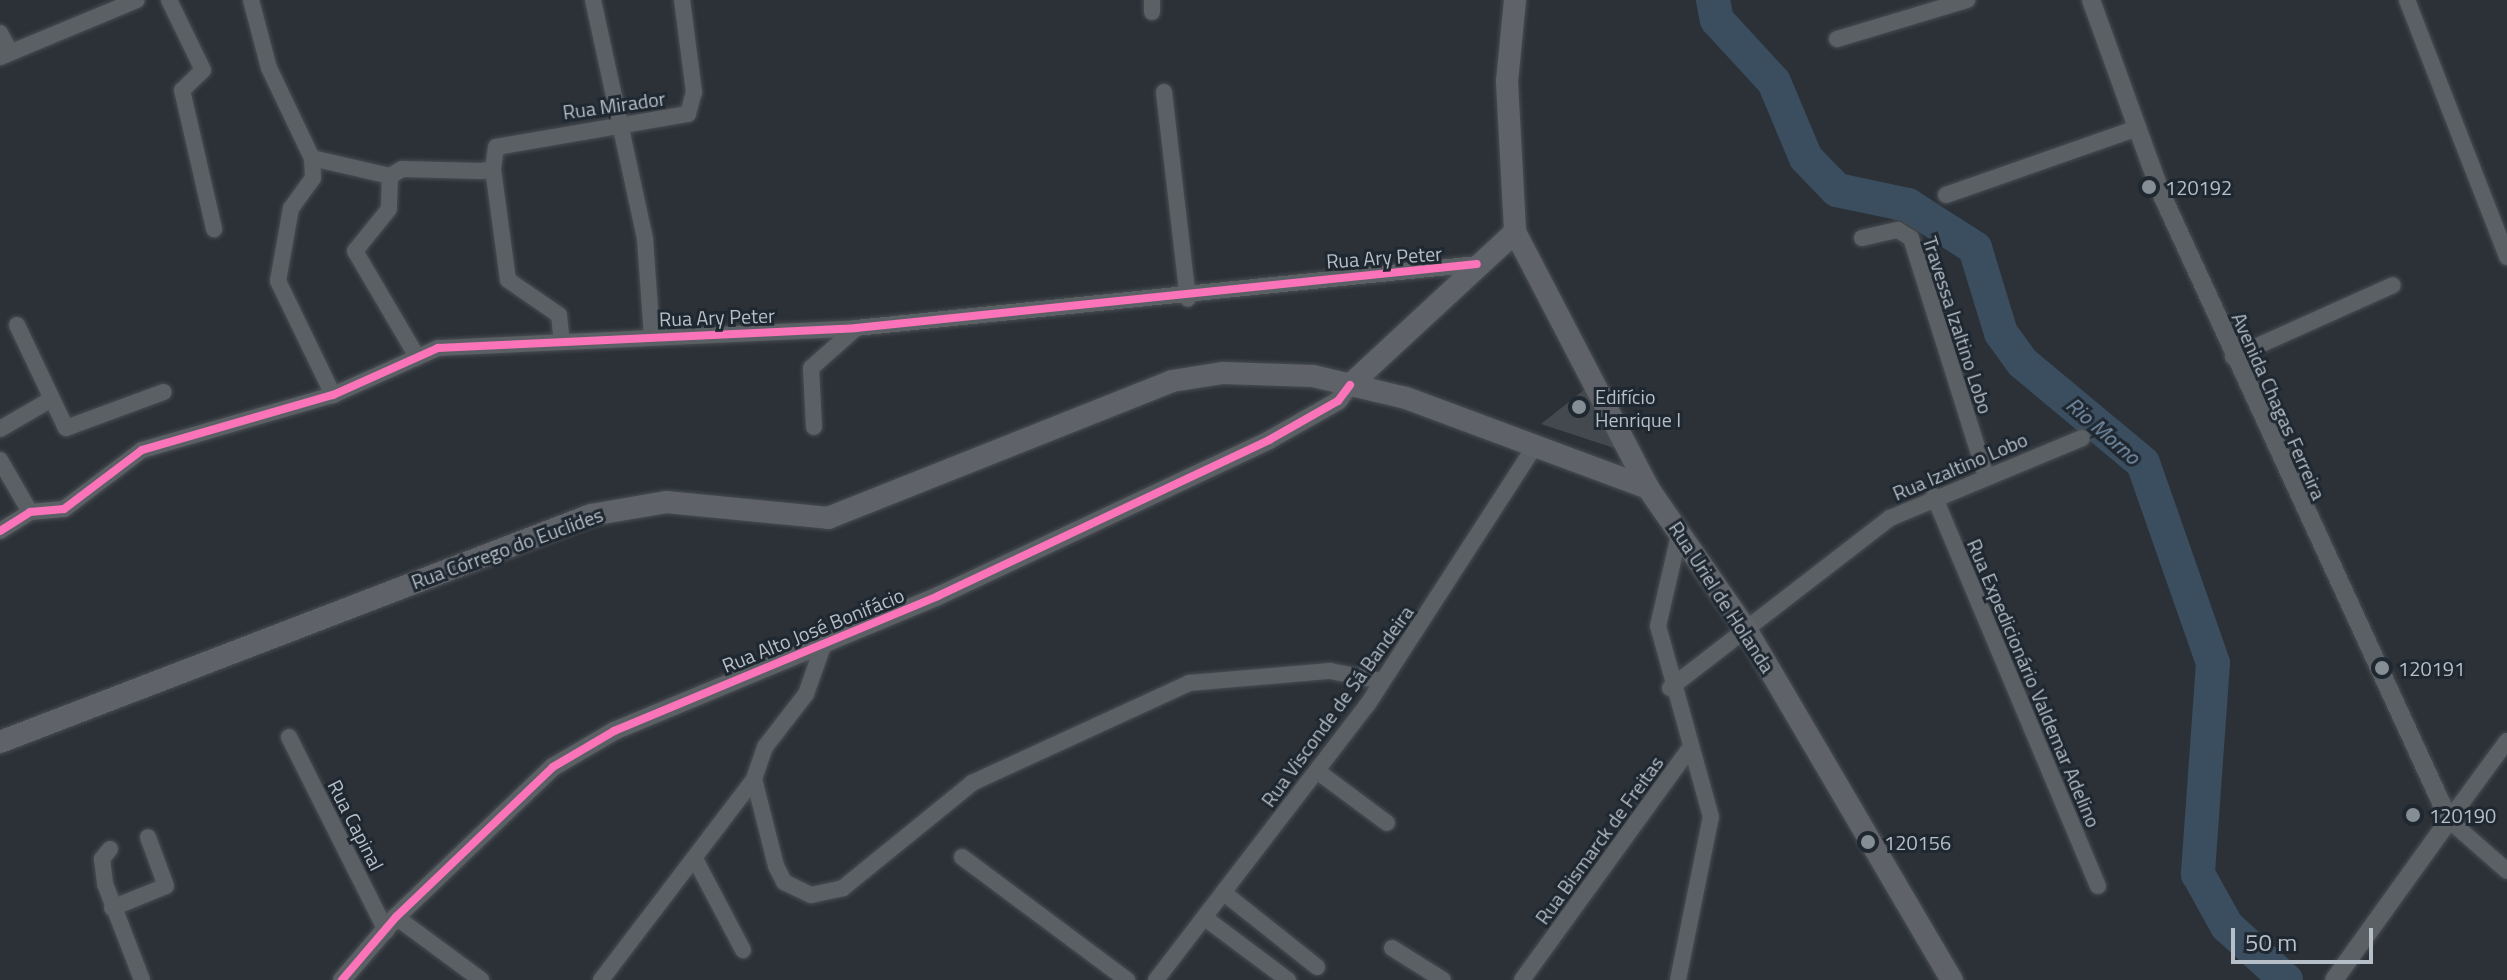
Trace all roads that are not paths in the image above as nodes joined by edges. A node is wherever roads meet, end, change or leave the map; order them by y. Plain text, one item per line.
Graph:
1 (137, 0) edge
2 (169, 0) edge
3 (251, 0) edge
4 (593, 0) edge
5 (682, 0) edge
6 (1515, 0) edge
7 (1967, 0) edge
8 (2091, 0) edge
9 (2407, 0) edge
10 (0, 33) edge
11 (1837, 39) dead end
12 (5, 55) edge
13 (1164, 92) dead end
14 (622, 128) junction
15 (2137, 128) junction
16 (312, 158) junction
17 (493, 169) junction
18 (390, 176) junction
19 (1946, 195) dead end
20 (214, 229) dead end
21 (1515, 232) junction
22 (1862, 238) dead end
23 (2507, 257) edge
24 (1477, 264) junction
25 (2393, 285) dead end
26 (1188, 299) junction
27 (17, 325) dead end
28 (856, 328) junction
29 (652, 336) junction
30 (562, 342) junction
31 (416, 355) junction
32 (2233, 357) junction
33 (1350, 385) junction
34 (164, 392) dead end
35 (333, 395) junction
36 (50, 400) junction
37 (814, 427) dead end
38 (0, 429) edge
39 (2082, 438) dead end
40 (1536, 444) junction
41 (0, 460) edge
42 (1985, 473) junction
43 (1648, 488) junction
44 (1934, 496) junction
45 (30, 512) junction
46 (0, 531) edge
47 (1680, 531) junction
48 (1747, 631) junction
49 (824, 643) junction
50 (1382, 681) junction
51 (1670, 688) junction
52 (289, 737) dead end
53 (2507, 741) edge
54 (0, 742) edge
55 (1688, 751) junction
56 (1317, 771) junction
57 (754, 779) junction
58 (2449, 820) junction
59 (1387, 823) dead end
60 (148, 837) dead end
61 (110, 849) dead end
62 (962, 857) dead end
63 (695, 859) junction
64 (2507, 871) edge
65 (2098, 886) dead end
66 (1224, 893) junction
67 (112, 908) junction
68 (1205, 918) junction
69 (391, 924) junction
70 (1392, 948) dead end
71 (743, 950) dead end
72 (1317, 967) dead end
73 (142, 980) edge
74 (342, 980) edge
75 (481, 980) edge
76 (601, 980) edge
77 (1127, 980) edge
78 (1156, 980) edge
79 (1288, 980) edge
80 (1443, 980) edge
81 (1522, 980) edge
82 (1678, 980) edge
83 (1952, 980) edge
84 (2335, 980) edge

1 - 12 street
2 - 20 street
3 - 16 street
4 - 14 street
5 - 14 street, Rua Mirador
6 - 21 main road
7 - 11 street
8 - 15 street, Avenida Chagas Ferreira
9 - 23 street
10 - 12 street
13 - 26 street
14 - 17 street, Rua Mirador
14 - 29 street
15 - 19 street
15 - 32 street, Avenida Chagas Ferreira
16 - 18 street
16 - 35 street
17 - 18 street
17 - 30 street
18 - 31 street
21 - 24 main road, Rua Alto José Bonifácio
21 - 43 main road, Rua Uriel de Holanda
22 - 42 street, Travessa Izaltino Lobo
24 - 26 street, Rua Ary Peter
24 - 33 main road, Rua Alto José Bonifácio
25 - 32 street
26 - 28 street, Rua Ary Peter
27 - 36 street
28 - 29 street, Rua Ary Peter
28 - 37 street
29 - 30 street, Rua Ary Peter
30 - 31 street, Rua Ary Peter
31 - 35 street, Rua Ary Peter
32 - 58 street, Avenida Chagas Ferreira
33 - 40 main road
33 - 49 street, Rua Alto José Bonifácio
33 - 54 main road, Rua Córrego do Euclides
34 - 36 street
35 - 45 street, Rua Ary Peter
36 - 38 street
39 - 42 street, Rua Izaltino Lobo
40 - 43 main road
40 - 50 street, Rua Visconde de Sá Bandeira
41 - 45 street
42 - 44 street, Rua Izaltino Lobo
43 - 47 main road, Rua Uriel de Holanda
44 - 48 street, Rua Izaltino Lobo
44 - 65 street, Rua Expedicionário Valdemar Adelino
45 - 46 street, Rua Ary Peter
47 - 48 main road, Rua Uriel de Holanda
47 - 51 street, Rua Bismarck de Freitas
48 - 51 street, Rua Izaltino Lobo
48 - 83 main road, Rua Uriel de Holanda
49 - 57 street
49 - 69 street, Rua Alto José Bonifácio
50 - 56 street, Rua Visconde de Sá Bandeira
50 - 57 street
51 - 55 street, Rua Bismarck de Freitas
52 - 69 street, Rua Capinal
53 - 58 street
55 - 81 street, Rua Bismarck de Freitas
55 - 82 street
56 - 59 street
56 - 66 street, Rua Visconde de Sá Bandeira
57 - 63 street
58 - 64 street
58 - 84 street
60 - 67 street
61 - 67 street
62 - 77 street
63 - 71 street
63 - 76 street
66 - 68 street, Rua Visconde de Sá Bandeira
66 - 72 street
67 - 73 street
68 - 78 street, Rua Visconde de Sá Bandeira
68 - 79 street
69 - 74 street, Rua Alto José Bonifácio
69 - 75 street
70 - 80 street

